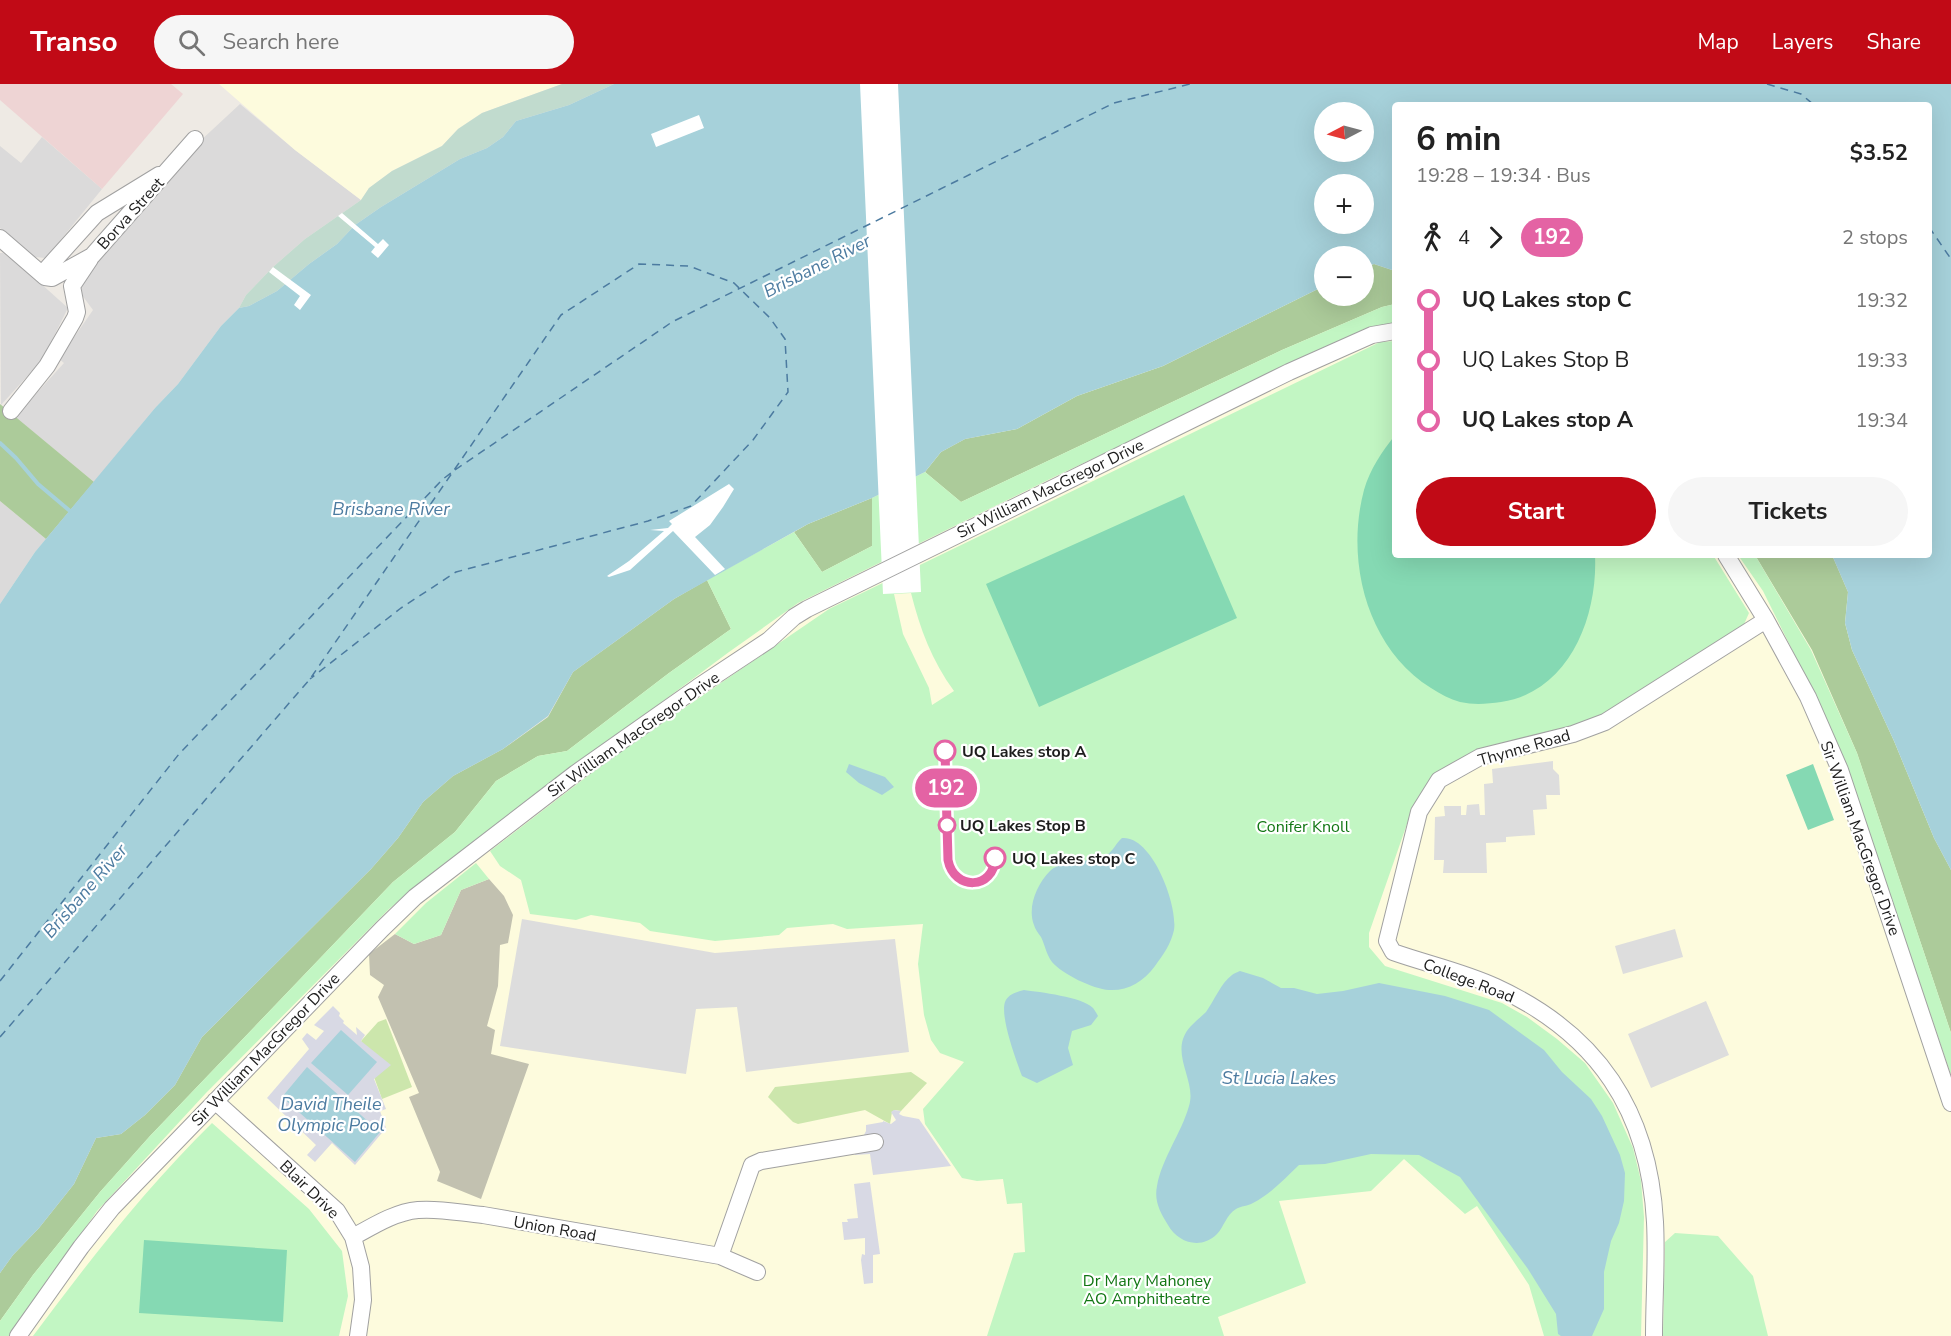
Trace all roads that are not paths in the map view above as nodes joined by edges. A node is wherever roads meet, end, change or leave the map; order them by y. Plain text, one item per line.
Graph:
1 (195, 139) dead end
2 (167, 171) junction
3 (1, 240) edge
4 (92, 256) junction
5 (43, 276) junction
6 (1392, 332) edge
7 (11, 411) dead end
8 (1728, 558) edge
9 (1766, 620) junction
10 (1393, 952) joint
11 (215, 1101) junction
12 (1951, 1102) edge
13 (875, 1142) dead end
14 (353, 1237) junction
15 (720, 1256) junction
16 (757, 1272) dead end
17 (18, 1336) edge
18 (358, 1336) edge
19 (1654, 1336) edge

1 - 2 street, Borva Street
2 - 4 street, Borva Street
2 - 5 street, Borva Street
3 - 5 street
4 - 5 street, Borva Street
4 - 7 street, Borva Street
6 - 11 street, Sir William MacGregor Drive
8 - 9 street, Sir William MacGregor Drive
9 - 10 street, Thynne Road
9 - 12 street, Sir William MacGregor Drive
10 - 19 street, College Road
11 - 14 street, Blair Drive
11 - 17 street, Sir William MacGregor Drive
13 - 15 street
14 - 15 street, Union Road
14 - 18 street, Blair Drive
15 - 16 street, Union Road

